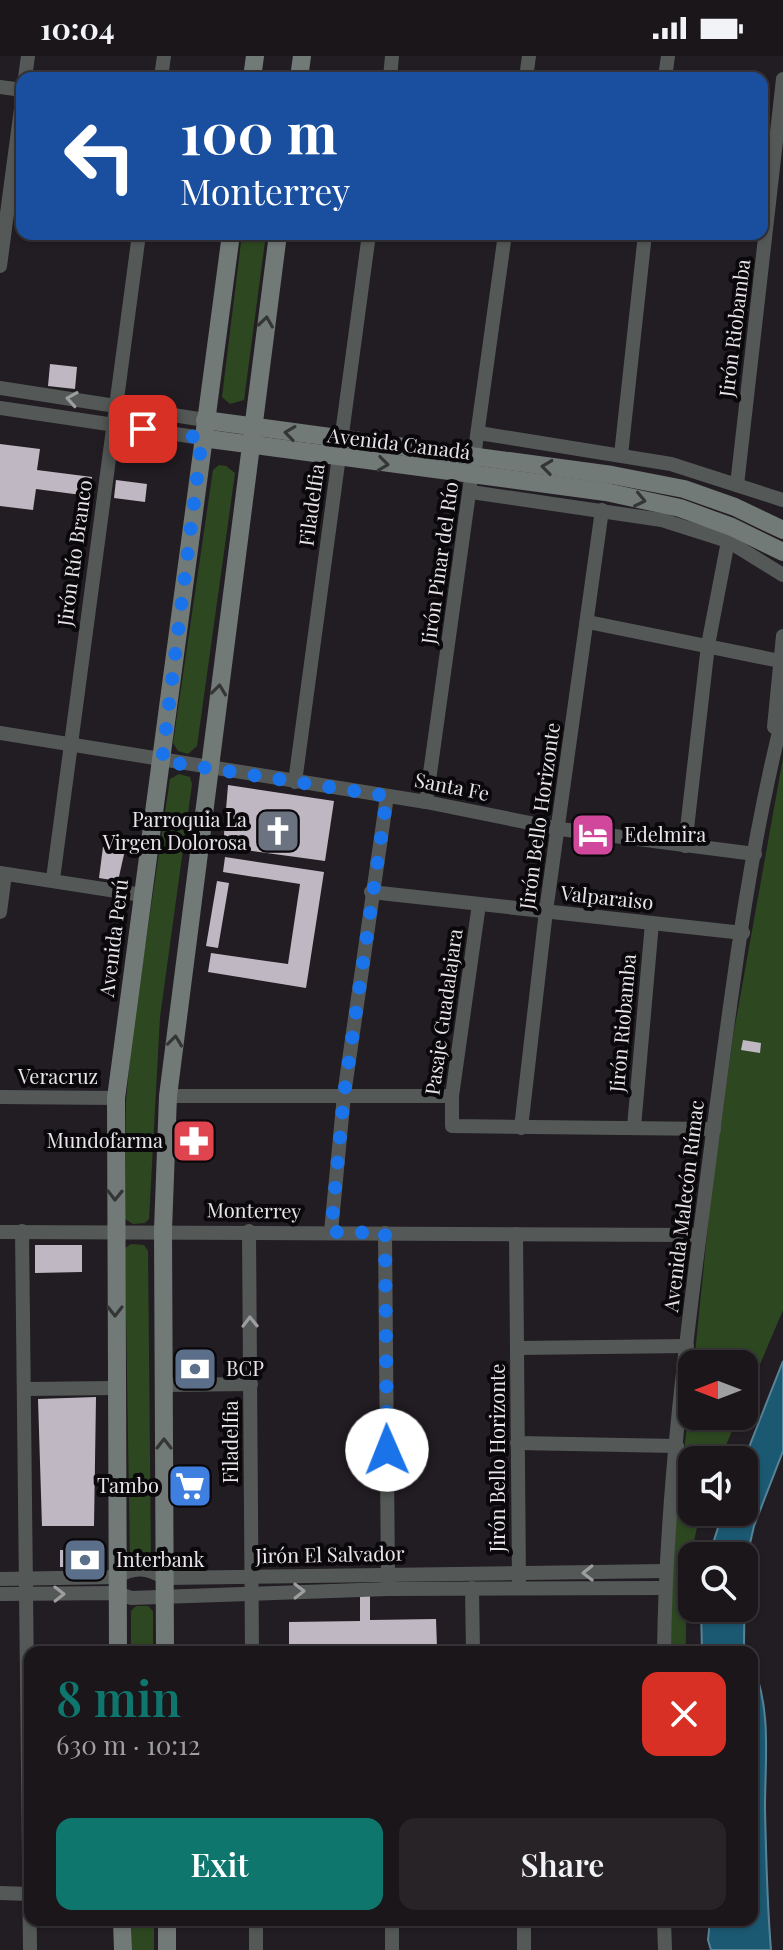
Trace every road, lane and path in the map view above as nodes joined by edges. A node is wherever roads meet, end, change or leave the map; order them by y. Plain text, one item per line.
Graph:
1 (783, 79) edge
2 (16, 146) edge
3 (772, 195) edge
4 (768, 228) edge
5 (138, 240) edge
6 (230, 240) edge
7 (277, 240) edge
8 (368, 240) edge
9 (504, 240) edge
10 (644, 240) edge
11 (767, 240) edge
12 (0, 266) edge
13 (0, 388) edge
14 (116, 406) junction
15 (0, 408) edge
16 (113, 425) junction
17 (204, 429) junction
18 (479, 433) junction
19 (251, 436) junction
20 (341, 440) junction
21 (621, 455) junction
22 (339, 459) junction
23 (473, 475) junction
24 (737, 485) junction
25 (783, 500) edge
26 (602, 510) junction
27 (783, 530) edge
28 (728, 541) junction
29 (783, 552) edge
30 (783, 575) edge
31 (588, 622) junction
32 (783, 636) edge
33 (708, 645) junction
34 (780, 661) junction
35 (783, 716) edge
36 (0, 733) edge
37 (69, 744) junction
38 (162, 761) junction
39 (208, 767) junction
40 (770, 768) junction
41 (295, 782) junction
42 (387, 796) junction
43 (426, 802) junction
44 (560, 829) junction
45 (685, 846) junction
46 (755, 854) junction
47 (2, 874) edge
48 (53, 879) junction
49 (371, 892) junction
50 (142, 895) junction
51 (479, 904) junction
52 (546, 911) junction
53 (0, 912) edge
54 (652, 923) junction
55 (743, 933) junction
56 (344, 1095) junction
57 (168, 1096) junction
58 (452, 1096) junction
59 (0, 1097) edge
60 (116, 1098) junction
61 (634, 1127) junction
62 (521, 1128) junction
63 (714, 1129) junction
64 (163, 1230) junction
65 (22, 1231) junction
66 (249, 1231) junction
67 (0, 1232) edge
68 (331, 1232) junction
69 (114, 1233) junction
70 (385, 1233) junction
71 (516, 1234) junction
72 (699, 1235) junction
73 (687, 1346) junction
74 (517, 1348) junction
75 (251, 1384) junction
76 (164, 1385) junction
77 (115, 1388) junction
78 (25, 1389) junction
79 (517, 1443) junction
80 (677, 1446) junction
81 (665, 1571) junction
82 (388, 1574) junction
83 (0, 1579) edge
84 (519, 1580) junction
85 (252, 1584) junction
86 (118, 1585) junction
87 (27, 1586) junction
88 (165, 1586) junction
89 (472, 1588) junction
90 (665, 1588) junction
91 (388, 1589) junction
92 (0, 1594) edge
93 (28, 1646) edge
94 (118, 1646) edge
95 (165, 1646) edge
96 (252, 1646) edge
97 (473, 1646) edge
98 (664, 1646) edge
99 (0, 1893) edge
100 (24, 1894) edge
101 (30, 1926) edge
102 (122, 1926) edge
103 (167, 1926) edge
104 (256, 1926) edge
105 (392, 1926) edge
106 (524, 1926) edge
107 (664, 1926) edge
108 (30, 1950) edge
109 (123, 1950) edge
110 (167, 1950) edge
111 (256, 1950) edge
112 (392, 1950) edge
113 (524, 1950) edge
114 (665, 1950) edge

1 - 3 street, Jirón Riobamba
2 - 12 street
3 - 4 street, Jirón Riobamba
5 - 14 street, Jirón Río Branco
6 - 17 main road, Avenida Perú
19 -> 7 main road
8 - 20 street, Filadelfia
9 - 18 street, Jirón Pinar del Río
10 - 21 street
11 - 24 street, Jirón Riobamba
14 -> 13 street, Avenida Canadá
14 - 16 street, Jirón Río Branco
14 - 17 street, Avenida Canadá
15 - 16 street, Avenida Canadá
16 - 17 street, Avenida Canadá
16 - 37 street, Jirón Río Branco
17 - 19 main road, Avenida Canadá
17 - 38 main road, Avenida Perú
18 - 21 street, Avenida Canadá
18 - 23 street, Jirón Pinar del Río
20 -> 19 main road, Avenida Canadá
19 - 22 main road, Avenida Canadá
39 -> 19 main road
20 - 22 street, Filadelfia
20 - 23 main road, Avenida Canadá
21 - 24 street, Avenida Canadá
22 -> 23 main road, Avenida Canadá
22 - 41 street, Filadelfia
23 - 26 street, Avenida Canadá
27 -> 23 main road, Avenida Canadá
23 -> 29 main road, Avenida Canadá
23 - 43 street, Jirón Pinar del Río
24 - 25 street, Avenida Canadá
26 - 28 street, Avenida Canadá
26 - 31 street, Jirón Bello Horizonte
28 - 30 street, Avenida Canadá
28 - 33 street
31 - 33 street
31 - 44 street, Jirón Bello Horizonte
32 - 34 street, Avenida Malecón Rímac
33 - 34 street
33 - 45 street
34 - 40 street, Avenida Malecón Rímac
35 - 40 street, Avenida Malecón Rímac
36 - 37 street, Santa Fe
37 - 38 street, Santa Fe
37 - 48 street, Jirón Río Branco
38 - 39 street, Santa Fe
38 - 50 main road, Avenida Perú
39 - 41 street, Santa Fe
57 -> 39 main road
40 - 46 street, Avenida Malecón Rímac
41 - 42 street, Santa Fe
42 - 43 street, Santa Fe
42 - 49 street
43 - 44 street, Santa Fe
44 - 45 street, Santa Fe
44 - 52 street, Jirón Bello Horizonte
45 - 46 street, Santa Fe
46 - 55 street, Avenida Malecón Rímac
47 - 48 street
47 - 53 street
48 - 50 street
49 - 51 street, Valparaiso
49 - 56 street
50 - 60 main road, Avenida Perú
51 - 52 street, Valparaiso
51 - 58 street, Pasaje Guadalajara
52 - 54 street, Valparaiso
52 - 62 street, Jirón Bello Horizonte
54 - 55 street, Valparaiso
54 - 61 street, Jirón Riobamba
55 - 63 street, Avenida Malecón Rímac
56 - 57 street
56 - 58 street
56 - 68 street
57 - 64 main road
58 - 62 street, Pasaje Guadalajara
59 - 60 street, Veracruz
60 -> 69 main road, Avenida Perú
61 - 62 street
61 - 63 street
63 - 72 street, Avenida Malecón Rímac
64 - 66 street, Monterrey
64 - 69 street, Monterrey
64 - 76 main road
65 - 67 street, Monterrey
65 - 69 street, Monterrey
65 - 78 street
66 - 68 street, Monterrey
75 -> 66 street, Filadelfia
68 - 70 street, Monterrey
69 -> 77 main road, Avenida Perú
70 - 71 street, Monterrey
70 - 82 street
71 - 72 street, Monterrey
71 - 74 street, Jirón Bello Horizonte
72 - 73 street, Avenida Malecón Rímac
73 - 74 street
73 - 80 street, Avenida Malecón Rímac
74 - 79 street, Jirón Bello Horizonte
75 - 76 street
75 - 85 street, Filadelfia
88 -> 76 main road
77 - 78 street
77 - 86 main road, Avenida Perú
78 - 87 street
79 - 80 street
79 - 84 street, Jirón Bello Horizonte
80 - 81 street, Avenida Malecón Rímac
81 -> 84 street, Jirón El Salvador
81 - 90 street, Avenida Malecón Rímac
82 - 84 street, Jirón El Salvador
82 - 85 street, Jirón El Salvador
82 - 91 street
83 - 87 street, Jirón El Salvador
84 - 89 street, Jirón El Salvador
84 - 90 street, Jirón El Salvador
85 - 88 street, Jirón El Salvador
85 -> 91 street, Jirón El Salvador
85 - 96 street, Filadelfia
86 - 87 street, Jirón El Salvador
86 - 88 street, Jirón El Salvador
86 - 88 street, Jirón El Salvador
86 - 94 main road, Avenida Perú
87 - 92 street, Jirón El Salvador
87 - 93 street
88 - 95 main road
89 - 91 street, Jirón El Salvador
89 - 97 street
90 - 98 street, Avenida Malecón Rímac
99 - 100 street
101 - 108 street
102 - 109 main road
103 - 110 main road
104 - 111 street
105 - 112 street
106 - 113 street
107 - 114 street

